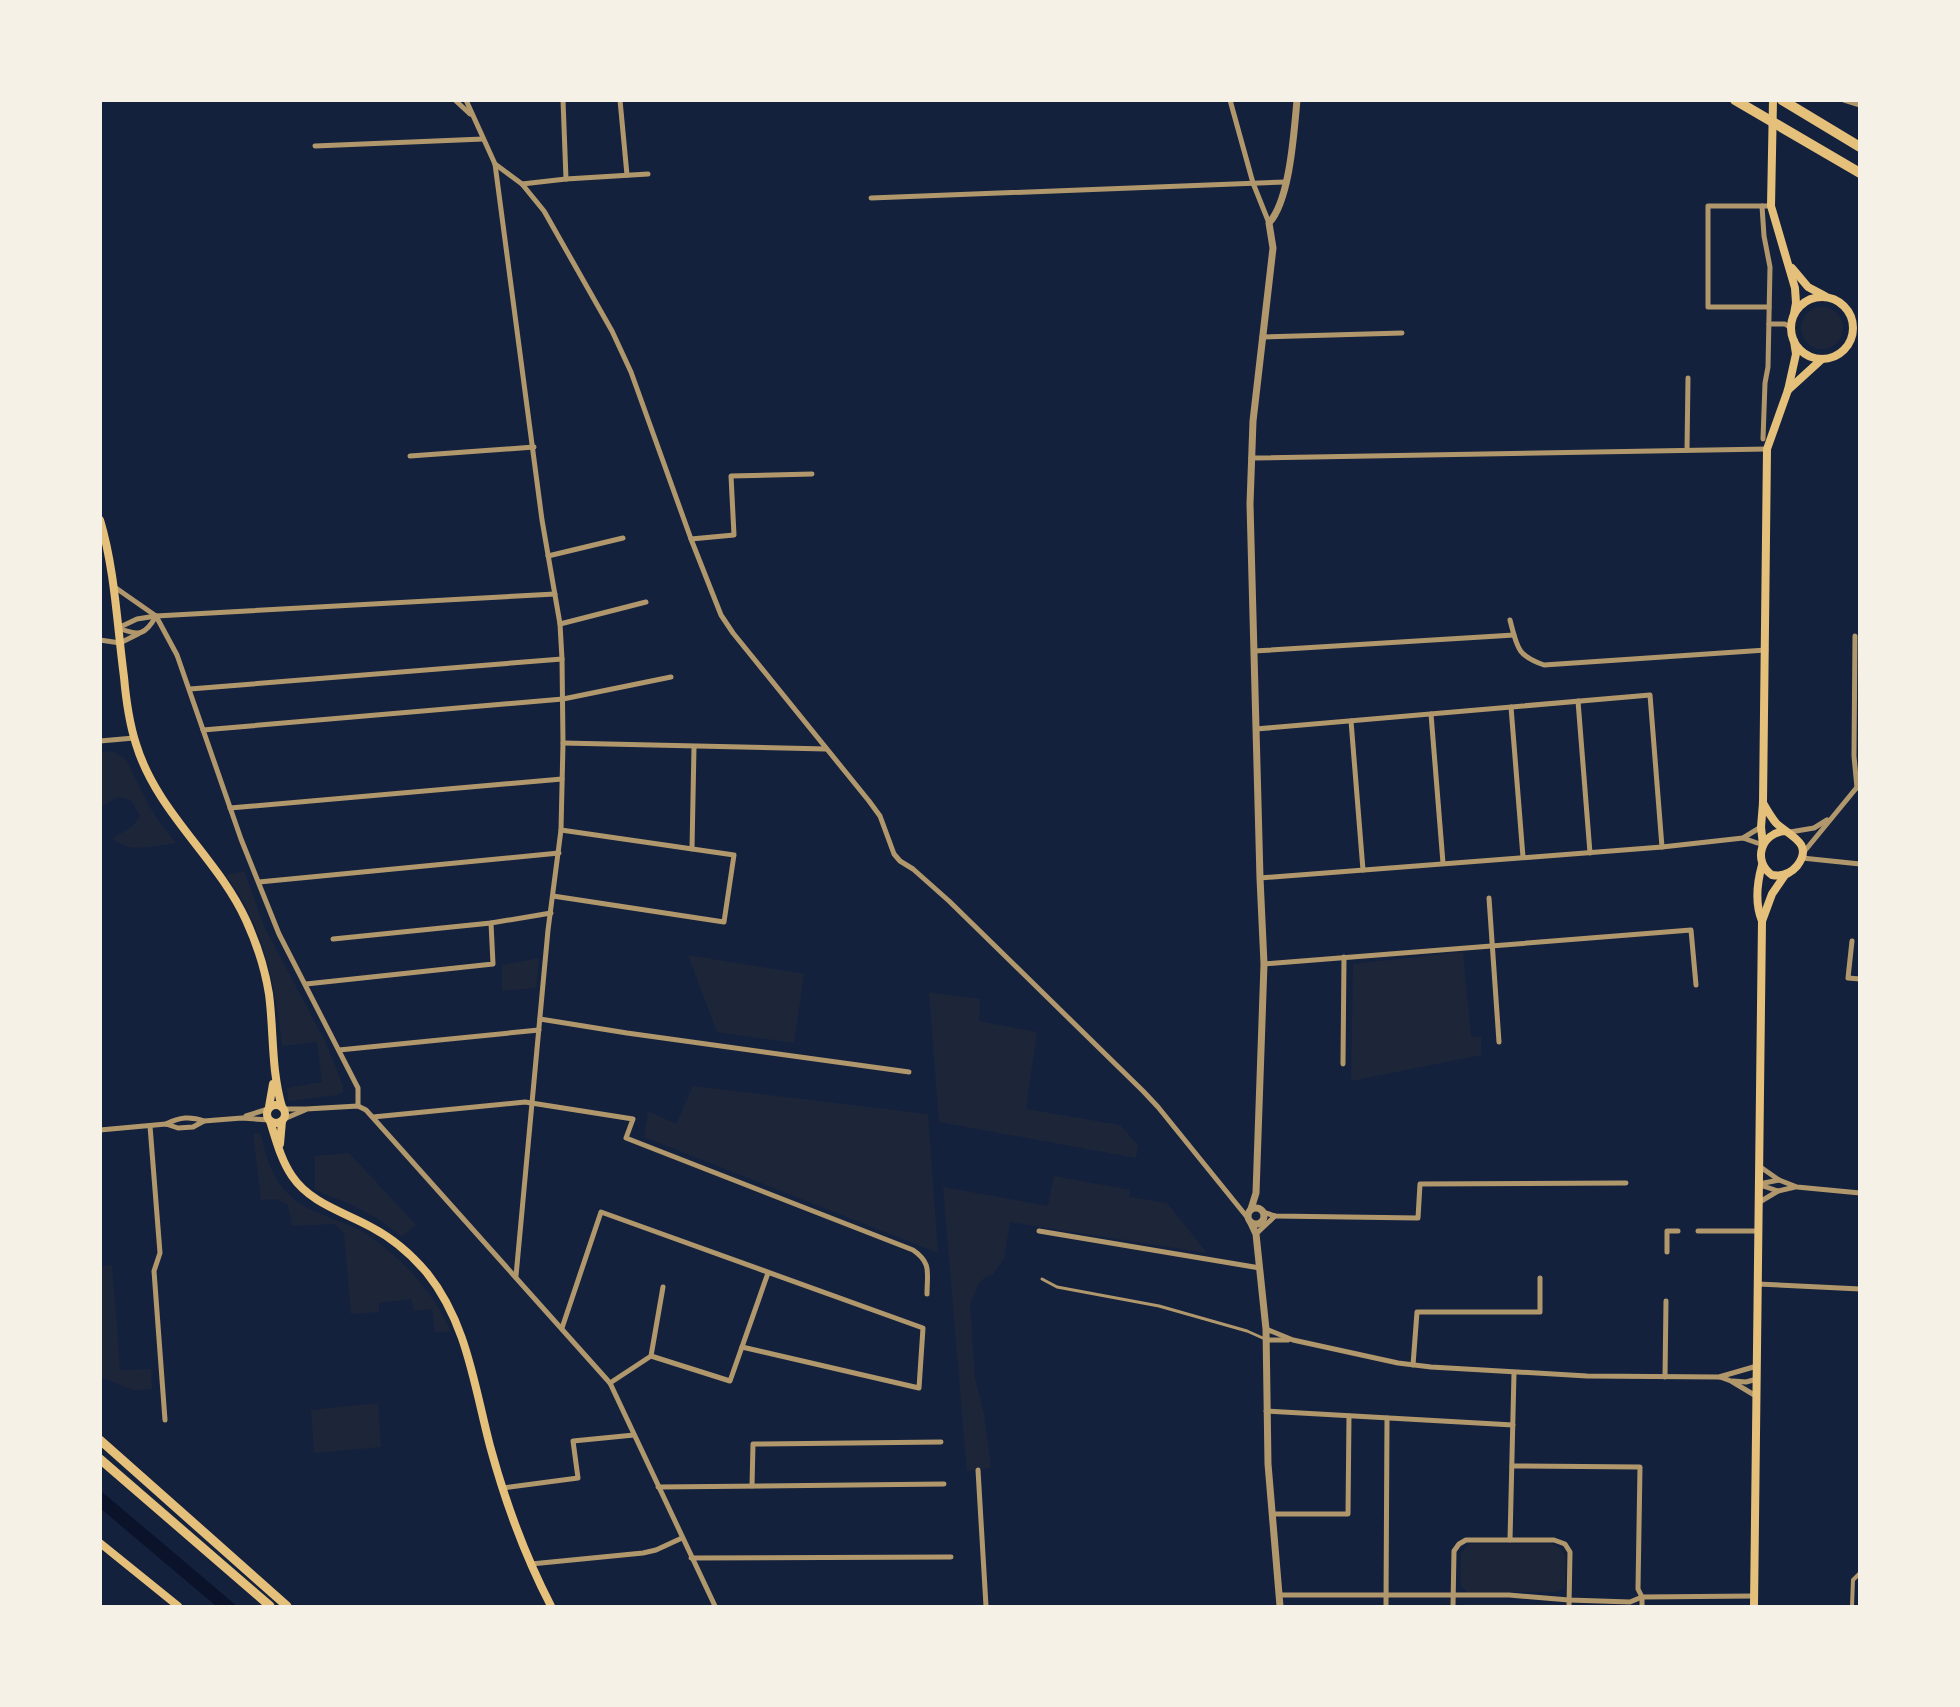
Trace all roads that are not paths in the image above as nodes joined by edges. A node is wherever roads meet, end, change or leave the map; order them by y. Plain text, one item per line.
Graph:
1 (455, 100) edge
2 (466, 100) edge
3 (563, 100) edge
4 (620, 100) edge
5 (1230, 100) edge
6 (1297, 100) edge
7 (1736, 100) edge
8 (1773, 100) edge
9 (1782, 100) edge
10 (1844, 100) edge
11 (1860, 105) edge
12 (472, 115) junction
13 (483, 139) junction
14 (315, 146) dead end
15 (1860, 147) edge
16 (495, 164) junction
17 (1860, 173) edge
18 (648, 174) dead end
19 (627, 175) junction
20 (566, 179) junction
21 (1286, 182) junction
22 (1253, 183) junction
23 (522, 184) junction
24 (871, 198) dead end
25 (1762, 206) junction
26 (1771, 206) junction
27 (1269, 223) junction
28 (1790, 265) junction
29 (1829, 298) junction
30 (1769, 307) junction
31 (1794, 314) junction
32 (1850, 315) junction
33 (1860, 321) edge
34 (1769, 324) junction
35 (1791, 328) junction
36 (1402, 333) dead end
37 (1262, 337) junction
38 (1860, 339) edge
39 (1794, 341) junction
40 (1850, 342) junction
41 (1822, 359) junction
42 (1688, 378) dead end
43 (1788, 390) junction
44 (1763, 439) dead end
45 (534, 447) junction
46 (1767, 449) junction
47 (1687, 450) junction
48 (410, 456) dead end
49 (1251, 458) junction
50 (812, 474) dead end
51 (100, 520) edge
52 (623, 538) dead end
53 (691, 539) junction
54 (548, 556) junction
55 (112, 585) junction
56 (555, 594) junction
57 (646, 602) dead end
58 (156, 616) junction
59 (1510, 620) dead end
60 (560, 624) junction
61 (118, 628) junction
62 (138, 634) junction
63 (1514, 635) junction
64 (1855, 636) dead end
65 (100, 640) edge
66 (120, 643) junction
67 (1254, 651) junction
68 (1766, 651) junction
69 (562, 659) junction
70 (671, 677) dead end
71 (190, 689) junction
72 (563, 699) junction
73 (1578, 701) junction
74 (1511, 707) junction
75 (1431, 714) junction
76 (1352, 721) junction
77 (1256, 729) junction
78 (203, 730) junction
79 (134, 738) junction
80 (100, 741) edge
81 (563, 743) junction
82 (694, 747) junction
83 (826, 749) junction
84 (562, 779) junction
85 (1858, 787) edge
86 (1763, 803) junction
87 (230, 808) junction
88 (1832, 818) junction
89 (1761, 827) junction
90 (561, 830) junction
91 (1788, 832) junction
92 (1743, 838) junction
93 (1763, 845) junction
94 (1662, 847) junction
95 (692, 849) junction
96 (559, 852) junction
97 (1590, 853) junction
98 (1523, 856) junction
99 (1802, 856) junction
100 (1443, 863) junction
101 (1860, 864) edge
102 (1762, 865) junction
103 (1364, 870) junction
104 (1785, 875) junction
105 (1260, 878) junction
106 (259, 882) junction
107 (553, 896) junction
108 (1489, 898) dead end
109 (551, 913) junction
110 (1762, 921) junction
111 (491, 922) junction
112 (333, 939) dead end
113 (1852, 941) dead end
114 (1492, 945) junction
115 (1344, 957) junction
116 (1264, 964) junction
117 (1860, 979) edge
118 (306, 984) junction
119 (1696, 986) dead end
120 (540, 1019) junction
121 (538, 1030) junction
122 (1499, 1042) dead end
123 (339, 1050) junction
124 (1343, 1064) dead end
125 (909, 1072) dead end
126 (274, 1076) junction
127 (532, 1103) junction
128 (358, 1106) junction
129 (269, 1108) junction
130 (283, 1108) junction
131 (306, 1109) junction
132 (242, 1118) junction
133 (373, 1118) junction
134 (269, 1120) junction
135 (283, 1120) junction
136 (204, 1121) junction
137 (166, 1124) junction
138 (150, 1126) junction
139 (100, 1130) edge
140 (280, 1152) junction
141 (1759, 1166) junction
142 (1779, 1180) junction
143 (1626, 1183) dead end
144 (1759, 1184) junction
145 (1797, 1187) junction
146 (1778, 1191) junction
147 (1256, 1193) junction
148 (1860, 1193) edge
149 (1235, 1202) junction
150 (1758, 1203) junction
151 (1251, 1209) junction
152 (1262, 1216) junction
153 (1275, 1216) junction
154 (1249, 1220) junction
155 (1039, 1231) dead end
156 (1678, 1231) dead end
157 (1698, 1231) dead end
158 (1758, 1231) junction
159 (1256, 1234) junction
160 (1667, 1252) dead end
161 (1260, 1268) junction
162 (768, 1273) junction
163 (516, 1276) junction
164 (1540, 1278) dead end
165 (1042, 1279) dead end
166 (1757, 1284) junction
167 (663, 1287) dead end
168 (1860, 1289) edge
169 (927, 1294) dead end
170 (1666, 1301) dead end
171 (562, 1328) junction
172 (1266, 1329) junction
173 (1266, 1340) junction
174 (1293, 1340) junction
175 (742, 1347) junction
176 (651, 1356) junction
177 (1413, 1365) junction
178 (1757, 1366) junction
179 (1514, 1373) junction
180 (1665, 1377) junction
181 (1719, 1377) junction
182 (1757, 1379) junction
183 (1731, 1381) junction
184 (610, 1383) junction
185 (1756, 1396) junction
186 (1266, 1411) junction
187 (1349, 1416) junction
188 (1388, 1418) junction
189 (165, 1420) dead end
190 (1513, 1425) junction
191 (634, 1434) junction
192 (100, 1440) edge
193 (941, 1442) dead end
194 (100, 1459) edge
195 (1512, 1466) junction
196 (978, 1470) dead end
197 (944, 1484) dead end
198 (752, 1486) junction
199 (658, 1487) junction
200 (503, 1488) junction
201 (1273, 1514) junction
202 (682, 1538) junction
203 (1510, 1540) junction
204 (100, 1543) edge
205 (951, 1557) dead end
206 (691, 1558) junction
207 (531, 1564) junction
208 (1860, 1573) edge
209 (1280, 1595) junction
210 (1386, 1595) junction
211 (1453, 1595) junction
212 (1754, 1596) junction
213 (1642, 1597) junction
214 (1569, 1603) edge
215 (177, 1606) edge
216 (270, 1606) edge
217 (287, 1606) edge
218 (551, 1606) edge
219 (715, 1606) edge
220 (987, 1606) edge
221 (1280, 1606) edge
222 (1386, 1606) edge
223 (1453, 1606) edge
224 (1642, 1606) edge
225 (1754, 1606) edge
226 (1852, 1606) edge

1 - 12 street
2 - 12 street
3 - 20 street
4 - 19 street
5 - 22 street
6 - 21 street
7 - 17 highway
8 - 26 main road
9 - 15 highway
10 - 11 street
12 - 13 street
13 - 14 street
13 - 16 street
16 - 23 street
16 - 45 street
18 - 19 street
19 - 20 street
20 - 23 street
21 - 22 street
21 - 27 street
22 - 24 street
22 - 27 street
23 - 53 street
25 - 26 street
25 - 30 street
25 - 30 street
26 - 28 main road
27 - 37 street
28 - 29 main road
28 - 31 main road
29 - 31 main road
29 - 32 main road
30 - 34 street
31 - 35 main road
32 - 33 main road
32 - 40 main road
34 - 35 street
34 - 44 street
35 - 39 main road
36 - 37 street
37 - 49 street
38 - 40 main road
39 - 41 main road
39 - 43 main road
40 - 41 main road
41 - 43 main road
42 - 47 street
43 - 46 main road
45 - 48 street
45 - 54 street
46 - 47 street
46 - 68 main road
47 - 49 street
49 - 67 street
50 - 53 street
51 - 55 main road
52 - 54 street
53 - 83 street
54 - 56 street
55 - 58 street
55 - 61 main road
56 - 58 street
56 - 60 street
57 - 60 street
58 - 61 street
58 - 62 street
58 - 71 street
59 - 63 street
60 - 69 street
61 - 62 street
61 - 66 main road
62 - 66 street
63 - 67 street
63 - 68 street
64 - 85 street
65 - 66 street
66 - 79 main road
67 - 77 street
68 - 86 main road
69 - 71 street
69 - 72 street
70 - 72 street
71 - 78 street
72 - 78 street
72 - 81 street
73 - 74 street
73 - 94 street
73 - 97 street
74 - 75 street
74 - 98 street
75 - 76 street
75 - 100 street
76 - 77 street
76 - 103 street
77 - 105 street
78 - 87 street
79 - 80 street
79 - 126 main road
81 - 82 street
81 - 84 street
82 - 83 street
82 - 95 street
83 - 149 street
84 - 87 street
84 - 90 street
85 - 88 street
86 - 89 main road
86 - 91 main road
87 - 106 street
88 - 91 street
88 - 99 street
89 - 92 street
89 - 93 main road
90 - 95 street
90 - 96 street
91 - 93 main road
91 - 99 main road
92 - 93 street
92 - 94 street
93 - 102 main road
94 - 97 street
95 - 107 street
96 - 106 street
96 - 107 street
97 - 98 street
98 - 100 street
99 - 101 street
99 - 104 main road
100 - 103 street
102 - 104 main road
102 - 110 main road
103 - 105 street
104 - 110 main road
105 - 116 street
106 - 118 street
107 - 109 street
108 - 114 street
109 - 111 street
109 - 120 street
110 - 141 main road
111 - 112 street
111 - 118 street
113 - 117 street
114 - 115 street
114 - 119 street
114 - 122 street
115 - 116 street
115 - 124 street
116 - 147 street
118 - 123 street
120 - 121 street
120 - 125 street
121 - 123 street
121 - 127 street
123 - 128 street
126 - 129 main road
126 - 130 main road
127 - 133 street
127 - 163 street
127 - 169 street
128 - 131 street
128 - 133 street
129 - 130 main road
129 - 132 street
129 - 134 main road
130 - 131 street
130 - 135 main road
131 - 135 street
132 - 134 street
132 - 136 street
133 - 163 street
134 - 135 main road
134 - 140 main road
135 - 140 main road
136 - 137 street
136 - 137 street
137 - 138 street
138 - 139 street
138 - 189 street
140 - 200 main road
141 - 142 street
141 - 144 main road
142 - 144 street
142 - 145 street
143 - 153 street
144 - 146 street
144 - 150 main road
145 - 146 street
145 - 148 street
146 - 150 street
147 - 151 street
147 - 152 street
149 - 151 street
149 - 154 street
150 - 158 main road
151 - 152 street
151 - 154 street
152 - 153 street
152 - 154 street
152 - 159 street
153 - 159 street
154 - 159 street
155 - 161 street
156 - 160 street
157 - 158 street
158 - 166 main road
159 - 161 street
161 - 172 street
162 - 171 street
162 - 175 street
162 - 175 street
163 - 171 street
164 - 177 street
165 - 173 lane
166 - 168 street
166 - 178 main road
167 - 176 street
170 - 180 street
171 - 184 street
172 - 173 street
172 - 174 street
173 - 174 street
173 - 186 street
174 - 177 street
175 - 176 street
176 - 184 street
177 - 179 street
178 - 181 street
178 - 182 main road
179 - 180 street
179 - 190 street
180 - 181 street
181 - 183 street
182 - 183 street
182 - 185 main road
183 - 185 street
184 - 191 street
185 - 212 main road
186 - 187 street
186 - 201 street
187 - 188 street
187 - 201 street
188 - 190 street
188 - 210 street
190 - 195 street
191 - 199 street
191 - 200 street
192 - 217 highway
193 - 198 street
194 - 216 highway
195 - 203 street
195 - 213 street
196 - 220 street
197 - 198 street
198 - 199 street
199 - 202 street
200 - 207 main road
201 - 209 street
202 - 206 street
202 - 207 street
203 - 211 street
203 - 214 street
204 - 215 main road
205 - 206 street
206 - 219 street
207 - 218 main road
208 - 226 street
209 - 210 street
209 - 221 street
210 - 211 street
210 - 222 street
211 - 214 street
211 - 223 street
212 - 213 street
212 - 225 main road
213 - 214 street
213 - 224 street

